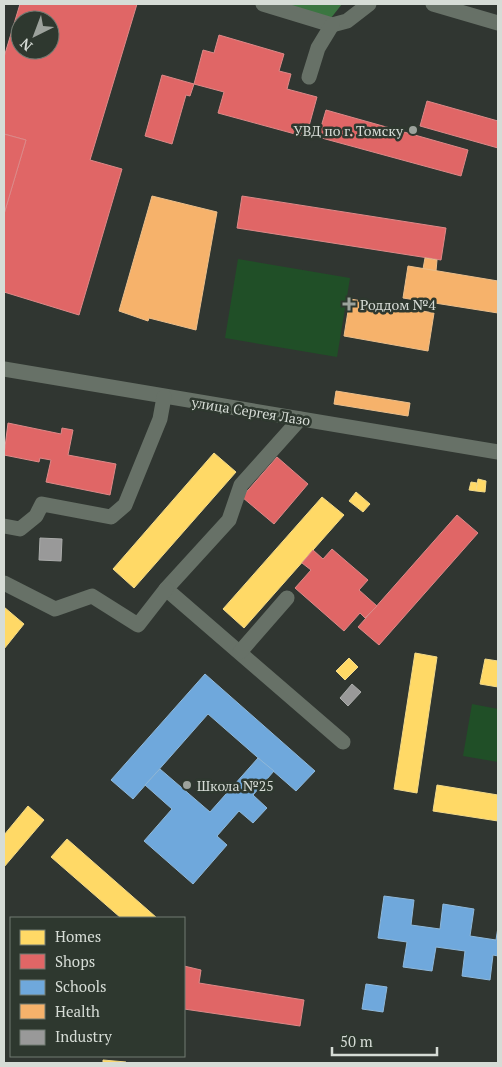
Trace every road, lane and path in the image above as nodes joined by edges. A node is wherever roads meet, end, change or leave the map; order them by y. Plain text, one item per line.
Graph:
1 (263, 4) edge
2 (369, 4) edge
3 (432, 4) edge
4 (498, 23) edge
5 (332, 25) junction
6 (309, 77) dead end
7 (4, 370) edge
8 (164, 397) junction
9 (300, 419) junction
10 (498, 452) edge
11 (4, 526) edge
12 (4, 583) edge
13 (166, 589) junction
14 (287, 598) dead end
15 (240, 652) junction
16 (343, 742) dead end

1 - 5 street
2 - 5 street
3 - 4 street
5 - 6 street
7 - 8 street, улица Сергея Лазо
8 - 9 street, улица Сергея Лазо
8 - 11 street
9 - 10 street, улица Сергея Лазо
9 - 13 street
12 - 13 street
13 - 15 street
14 - 15 street
15 - 16 street

